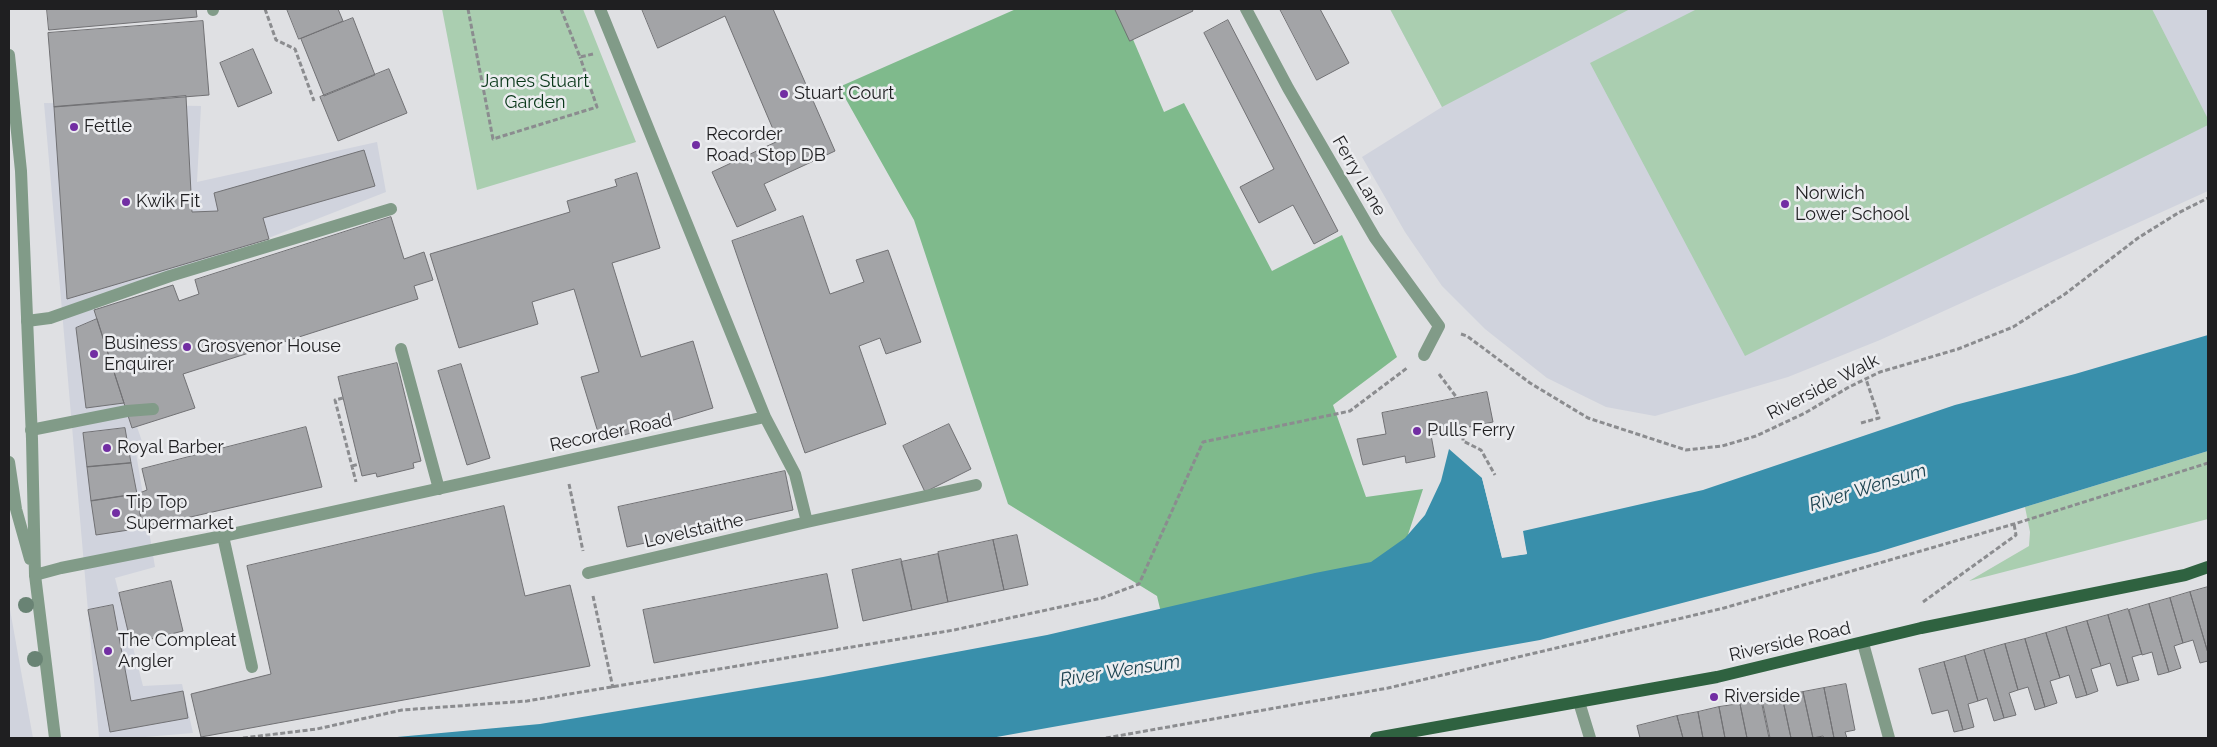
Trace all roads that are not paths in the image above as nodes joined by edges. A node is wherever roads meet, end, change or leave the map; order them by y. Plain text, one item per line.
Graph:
1 (600, 9) edge
2 (1246, 9) edge
3 (9, 54) edge
4 (21, 171) junction
5 (9, 178) edge
6 (391, 209) dead end
7 (27, 321) junction
8 (401, 349) dead end
9 (1424, 354) road end
10 (154, 409) dead end
11 (765, 417) junction
12 (31, 430) junction
13 (9, 462) edge
14 (976, 485) dead end
15 (439, 489) junction
16 (807, 522) junction
17 (223, 536) junction
18 (2208, 567) edge
19 (588, 573) dead end
20 (35, 575) junction
21 (1864, 643) junction
22 (252, 667) dead end
23 (1579, 702) junction
24 (55, 738) edge
25 (1376, 738) edge
26 (1590, 738) edge
27 (1889, 738) edge

1 - 11 street
2 - 9 street, Ferry Lane
3 - 4 street
4 - 5 street
4 - 7 street
6 - 7 street
7 - 12 street
8 - 15 street
10 - 12 street
11 - 15 street, Recorder Road
11 - 16 street
12 - 20 street
13 - 20 street
14 - 16 street, Lovelstaithe
15 - 17 street, Recorder Road
16 - 19 street, Lovelstaithe
17 - 20 street, Recorder Road
17 - 22 street
18 - 21 main road, Riverside Road
20 - 24 street
21 - 23 main road, Riverside Road
21 - 27 street
23 - 25 main road, Riverside Road
23 - 26 street

